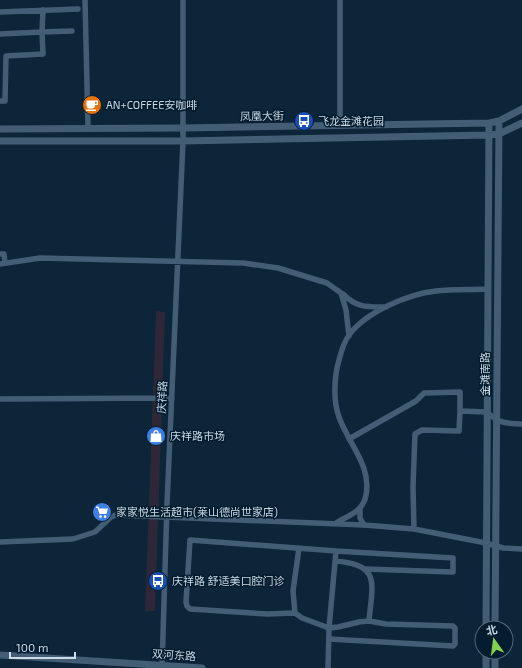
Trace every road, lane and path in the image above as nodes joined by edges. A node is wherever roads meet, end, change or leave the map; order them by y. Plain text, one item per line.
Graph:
1 (85, 0) edge
2 (183, 0) edge
3 (340, 0) edge
4 (78, 9) dead end
5 (43, 10) junction
6 (0, 12) edge
7 (72, 31) dead end
8 (42, 32) junction
9 (0, 34) edge
10 (3, 56) edge
11 (3, 82) edge
12 (0, 101) edge
13 (522, 110) edge
14 (499, 121) junction
15 (489, 123) junction
16 (522, 123) edge
17 (454, 124) junction
18 (340, 126) junction
19 (260, 127) junction
20 (88, 128) junction
21 (108, 128) junction
22 (183, 128) junction
23 (0, 129) edge
24 (499, 134) junction
25 (489, 135) junction
26 (455, 136) junction
27 (260, 140) junction
28 (0, 141) edge
29 (105, 141) junction
30 (183, 141) junction
31 (488, 197) junction
32 (498, 197) junction
33 (0, 254) edge
34 (178, 262) junction
35 (2, 263) edge
36 (488, 289) junction
37 (342, 293) junction
38 (386, 307) junction
39 (349, 336) junction
40 (172, 398) junction
41 (0, 399) edge
42 (460, 411) junction
43 (487, 412) junction
44 (496, 421) junction
45 (521, 424) dead end
46 (349, 440) junction
47 (360, 509) junction
48 (167, 517) junction
49 (336, 523) junction
50 (364, 525) junction
51 (414, 529) junction
52 (0, 542) edge
53 (486, 542) junction
54 (495, 545) junction
55 (299, 548) junction
56 (522, 548) edge
57 (336, 551) junction
58 (335, 561) junction
59 (365, 569) junction
60 (295, 613) junction
61 (486, 620) edge
62 (495, 620) edge
63 (369, 621) junction
64 (329, 628) junction
65 (329, 638) junction
66 (0, 655) edge
67 (162, 667) edge
68 (202, 668) edge
69 (328, 668) edge

1 - 20 street
2 - 22 street, 庆祥路
3 - 18 street
4 - 5 street
5 - 6 street
5 - 8 street
7 - 8 street
8 - 9 street
8 - 10 street
10 - 11 street
11 - 12 street
13 - 14 street, 凤凰大街
14 - 15 street, 凤凰大街
14 - 24 street, 金滩南路
15 - 17 street, 凤凰大街
15 - 25 street, 金滩南路
16 - 24 street
17 - 18 street, 凤凰大街
17 - 26 street
18 - 19 street, 凤凰大街
19 - 22 street, 凤凰大街
19 - 27 street
20 - 21 street, 凤凰大街
20 - 23 street, 凤凰大街
21 - 22 street, 凤凰大街
21 - 29 street
22 - 30 street, 庆祥路
24 - 25 street
24 - 32 street, 金滩南路
25 - 26 street
25 - 31 street, 金滩南路
26 - 27 street
27 - 30 street
28 - 29 street
29 - 30 street
30 - 34 street, 庆祥路
31 - 32 street
31 - 36 street, 金滩南路
32 - 44 street, 金滩南路
33 - 35 street
34 - 35 street
34 - 37 street
34 - 40 street, 庆祥路
36 - 38 street
36 - 43 street, 金滩南路
37 - 38 street
37 - 39 street
38 - 39 street
39 - 46 street
40 - 41 street
40 - 48 street, 庆祥路
42 - 43 street
42 - 46 street
42 - 51 street
43 - 44 street
43 - 53 street, 金滩南路
44 - 45 street
44 - 54 street, 金滩南路
46 - 47 street
47 - 49 street
47 - 50 street
48 - 49 street
48 - 52 street
48 - 67 street, 庆祥路
49 - 50 street
50 - 51 street
51 - 53 street
53 - 54 street
53 - 61 street, 金滩南路
54 - 56 street
54 - 62 street, 金滩南路
55 - 57 street
55 - 60 street
55 - 60 street
57 - 58 street
57 - 59 street
58 - 59 street
58 - 64 street
59 - 63 street
60 - 64 street
63 - 64 street
63 - 65 street
64 - 65 street
65 - 69 street
66 - 67 street, 双河东路
67 - 68 street, 双河东路

